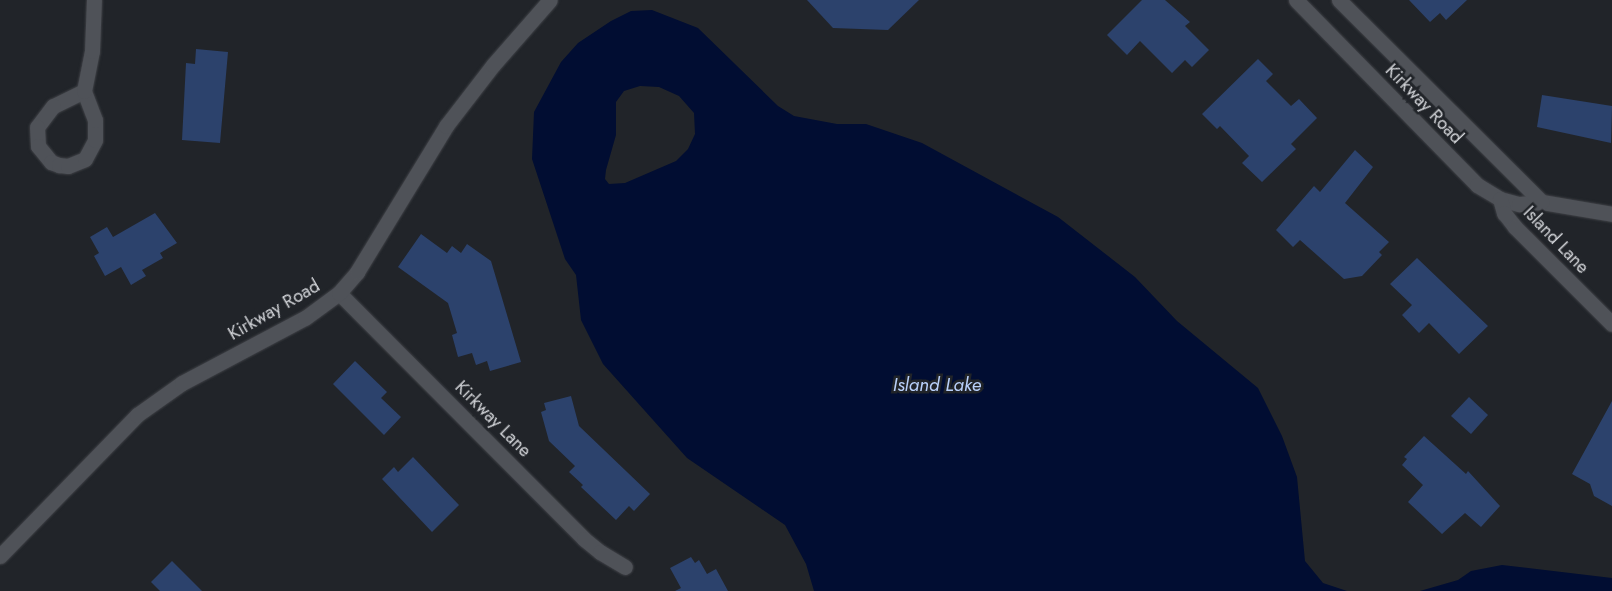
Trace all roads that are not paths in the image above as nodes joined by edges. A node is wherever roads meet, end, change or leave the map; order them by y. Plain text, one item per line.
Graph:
1 (94, 0) edge
2 (550, 0) edge
3 (1296, 0) edge
4 (1339, 0) edge
5 (84, 91) junction
6 (1500, 199) junction
7 (1542, 202) junction
8 (1612, 214) edge
9 (339, 294) junction
10 (1612, 324) edge
11 (0, 556) edge
12 (625, 567) dead end

1 - 5 street
2 - 9 street, Kirkway Road
3 - 6 street, Kirkway Road
4 - 7 street, Kirkway Road
5 - 5 street
6 - 7 street, Kirkway Road
6 - 10 street, Island Lane
7 - 8 street, Kirkway Road
9 - 11 street, Kirkway Road
9 - 12 street, Kirkway Lane

